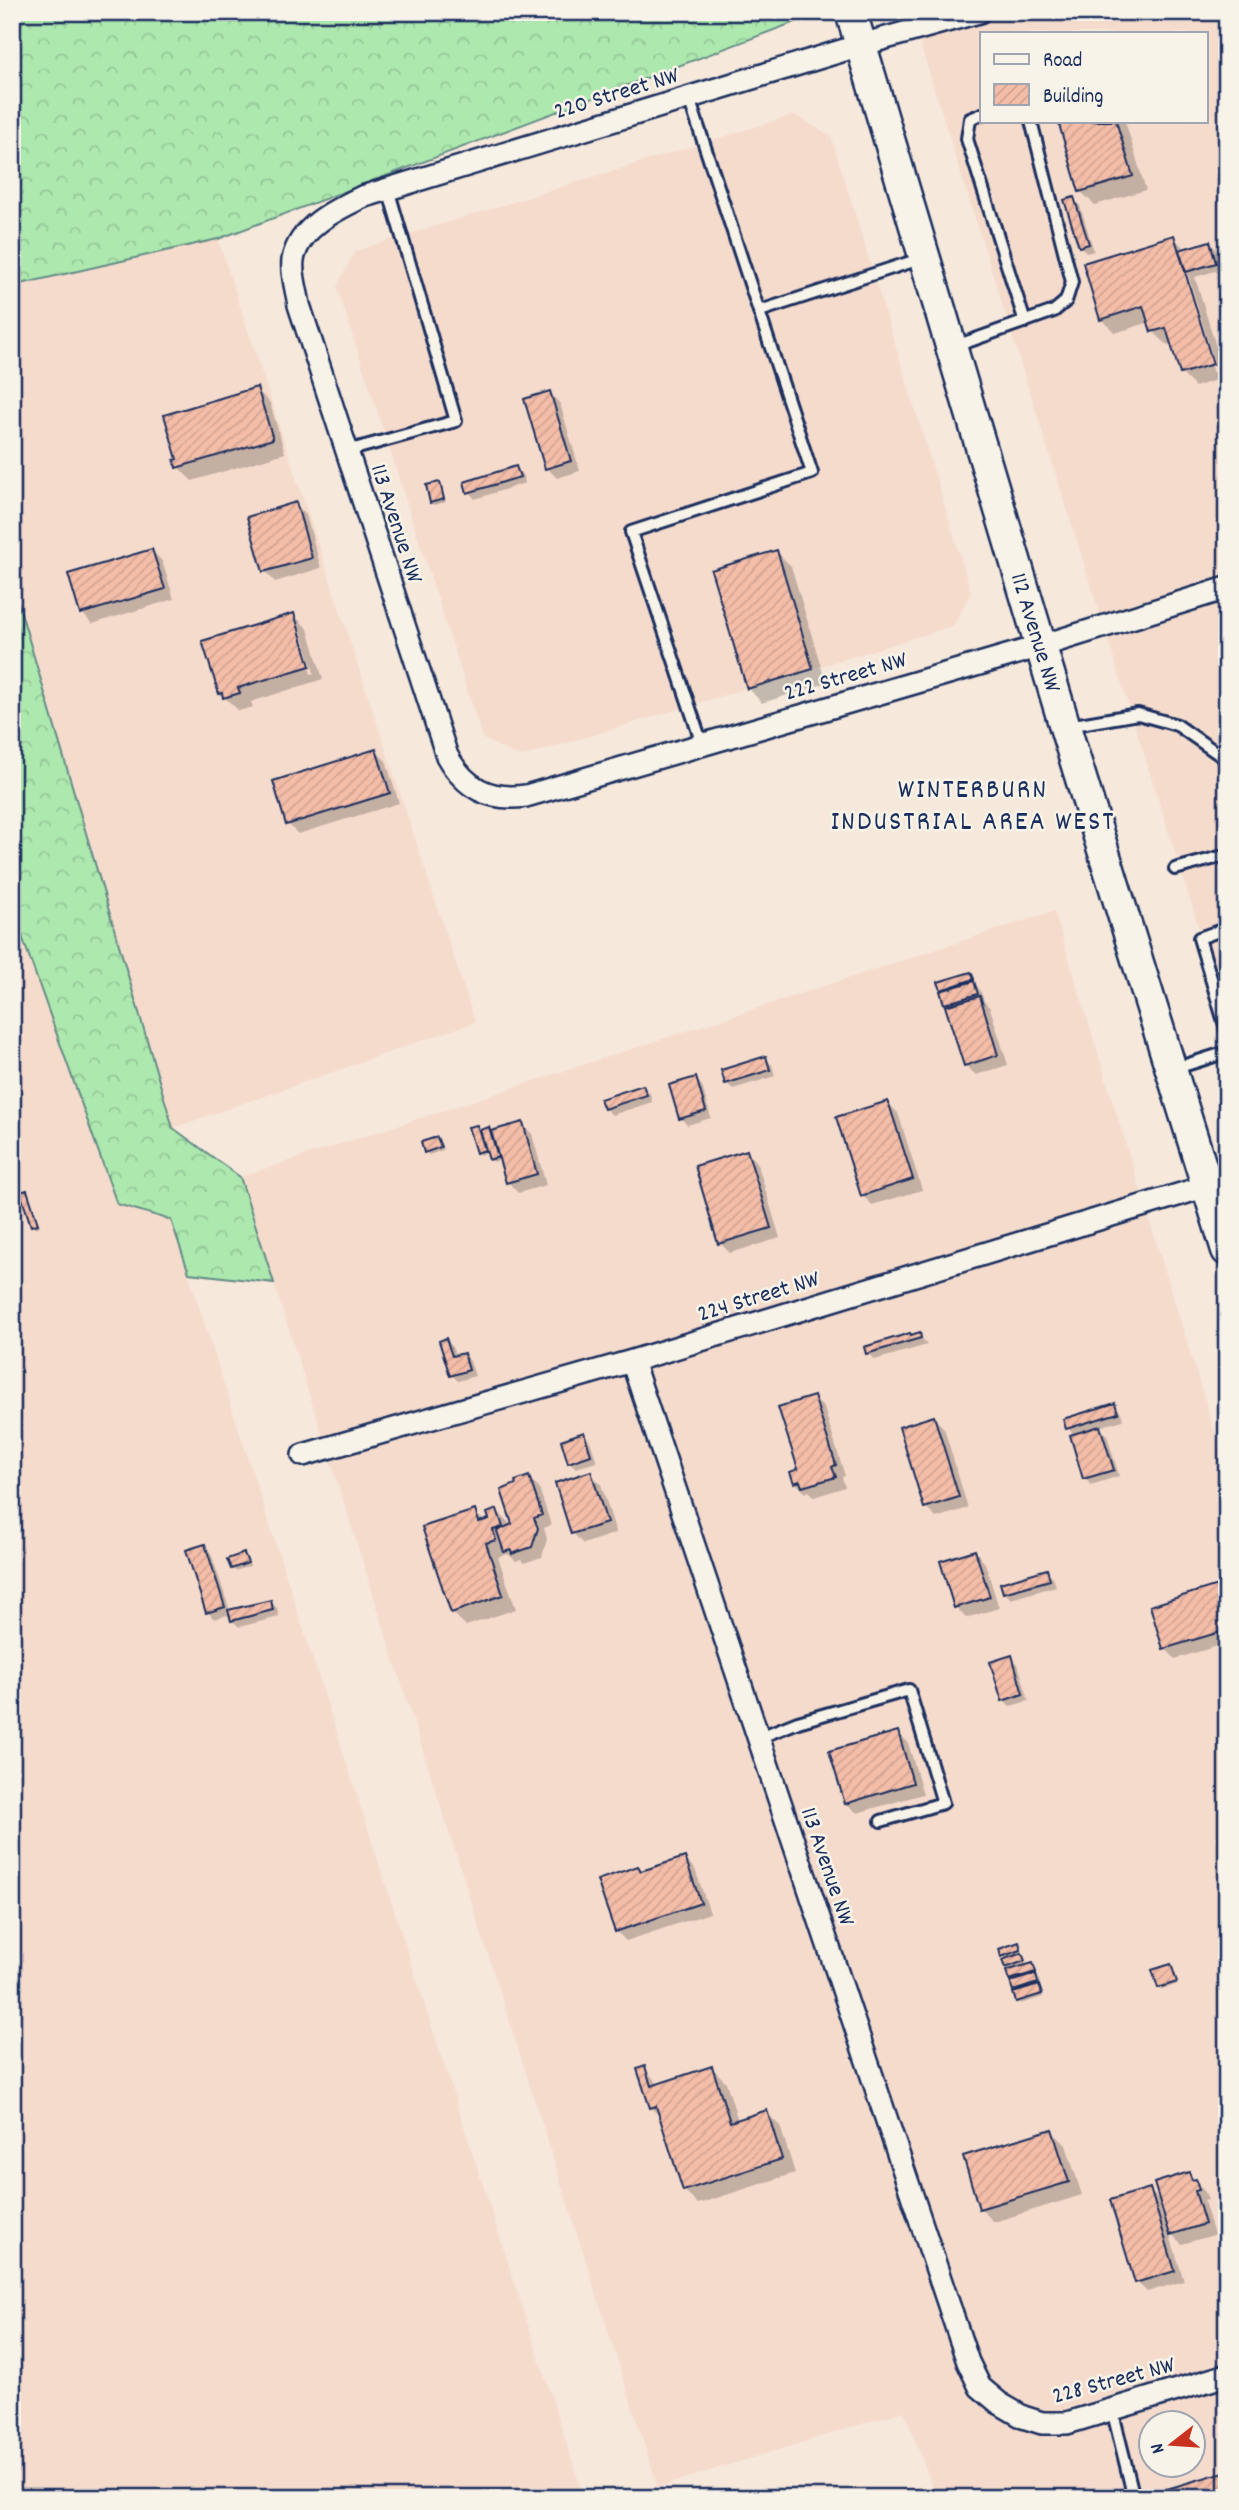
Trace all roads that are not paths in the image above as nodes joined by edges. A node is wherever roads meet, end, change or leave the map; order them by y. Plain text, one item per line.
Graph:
1 (850, 12) edge
2 (979, 12) edge
3 (861, 45) junction
4 (689, 97) junction
5 (980, 115) edge
6 (1031, 122) edge
7 (388, 189) junction
8 (925, 258) junction
9 (293, 260) joint
10 (760, 311) junction
11 (1026, 322) junction
12 (952, 347) junction
13 (347, 451) junction
14 (1227, 588) edge
15 (1041, 646) junction
16 (1065, 727) junction
17 (702, 744) junction
18 (1227, 760) edge
19 (477, 789) joint
20 (1227, 855) edge
21 (1175, 869) dead end
22 (1227, 928) edge
23 (1227, 1032) edge
24 (1227, 1052) edge
25 (1172, 1070) junction
26 (1217, 1183) edge
27 (1227, 1250) edge
28 (632, 1361) junction
29 (303, 1455) dead end
30 (758, 1738) junction
31 (881, 1821) dead end
32 (1227, 2375) edge
33 (980, 2387) joint
34 (1112, 2409) junction
35 (1134, 2498) edge

1 - 3 street, 112 Avenue NW
2 - 3 street, 220 Street NW
3 - 4 street, 220 Street NW
3 - 8 street, 112 Avenue NW
4 - 7 street, 220 Street NW
4 - 10 lane
5 - 11 lane
6 - 11 lane
7 - 9 street, 220 Street NW
7 - 13 lane
8 - 10 lane
8 - 12 street, 112 Avenue NW
9 - 13 street, 113 Avenue NW
10 - 17 lane
11 - 12 lane
12 - 15 street, 112 Avenue NW
13 - 19 street, 113 Avenue NW
14 - 15 street, 222 Street NW
15 - 16 street, 112 Avenue NW
15 - 17 street, 222 Street NW
16 - 18 lane
16 - 25 street, 112 Avenue NW
17 - 19 street, 222 Street NW
20 - 21 lane
22 - 23 lane
24 - 25 lane
25 - 26 street, 112 Avenue NW
26 - 27 street, 112 Avenue NW
26 - 28 street, 224 Street NW
28 - 29 street, 224 Street NW
28 - 30 street, 113 Avenue NW
30 - 31 lane
30 - 33 street, 113 Avenue NW
32 - 34 street, 228 Street NW
33 - 34 street, 228 Street NW
34 - 35 lane

